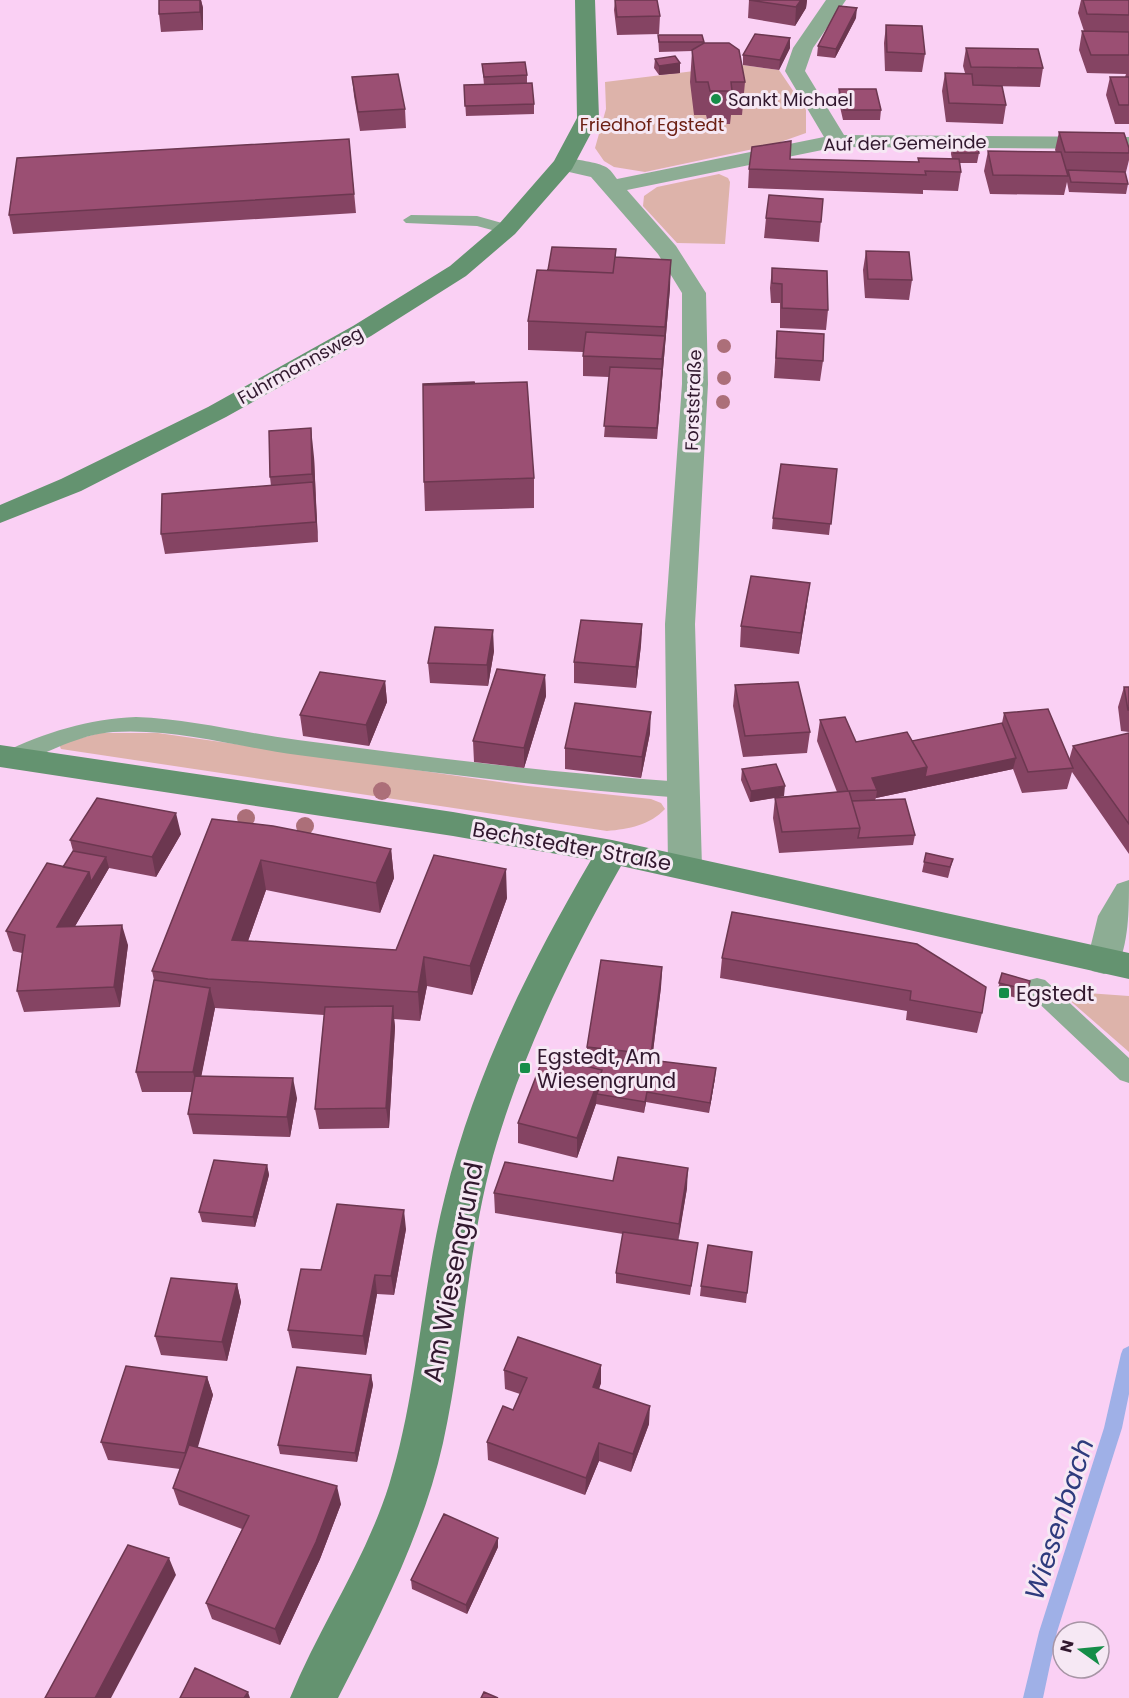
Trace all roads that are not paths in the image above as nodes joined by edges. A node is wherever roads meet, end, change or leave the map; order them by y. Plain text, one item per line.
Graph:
1 (585, 0) edge
2 (836, 0) edge
3 (837, 141) junction
4 (1129, 143) edge
5 (564, 164) junction
6 (613, 186) junction
7 (411, 220) dead end
8 (507, 229) junction
9 (0, 514) edge
10 (5, 757) edge
11 (683, 790) junction
12 (612, 852) junction
13 (685, 867) junction
14 (1129, 893) edge
15 (1117, 964) edge
16 (1037, 987) dead end
17 (1129, 1073) edge
18 (313, 1698) edge

1 - 5 street
2 - 3 street
3 - 4 street, Auf der Gemeinde
3 - 6 street, Auf der Gemeinde
5 - 6 street, Forststraße
5 - 8 street, Fuhrmannsweg
6 - 11 street, Forststraße
7 - 8 lane
8 - 9 street, Fuhrmannsweg
10 - 11 lane, Bechstedter Straße
10 - 12 street, Bechstedter Straße
11 - 13 street, Forststraße
12 - 13 street, Bechstedter Straße
12 - 18 street, Am Wiesengrund
13 - 15 street, Bechstedter Straße
14 - 15 street
16 - 17 lane

